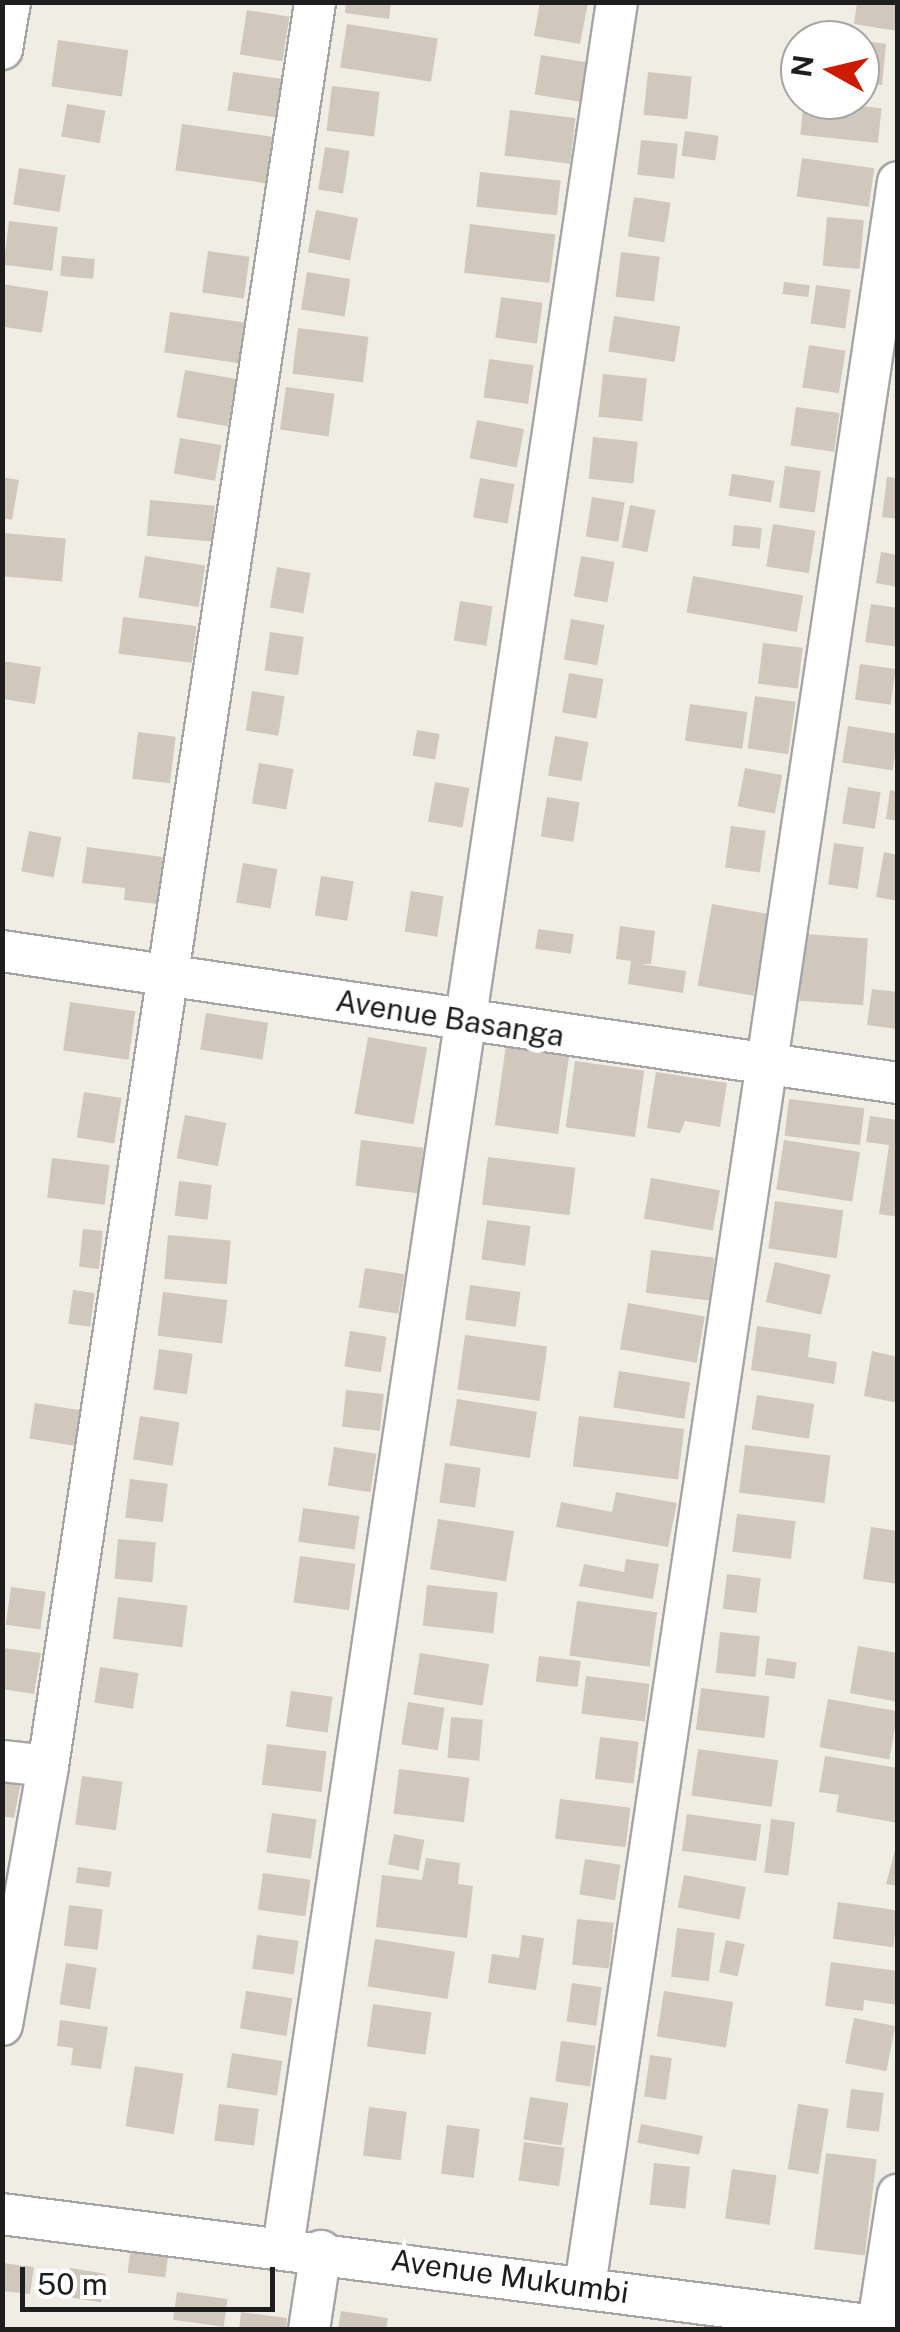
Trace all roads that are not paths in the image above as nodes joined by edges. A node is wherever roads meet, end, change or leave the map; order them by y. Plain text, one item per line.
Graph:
1 (10, 2) edge
2 (315, 2) edge
3 (617, 2) edge
4 (2, 49) edge
5 (898, 182) edge
6 (2, 951) edge
7 (168, 972) junction
8 (467, 1022) junction
9 (769, 1064) junction
10 (898, 1083) edge
11 (2, 1761) edge
12 (48, 1766) junction
13 (2, 2025) edge
14 (898, 2195) edge
15 (2, 2214) edge
16 (302, 2249) junction
17 (585, 2286) junction
18 (884, 2328) edge
19 (309, 2330) edge

1 - 4 street
2 - 7 street
3 - 8 street
5 - 9 street
6 - 7 street, Avenue Basanga
7 - 8 street, Avenue Basanga
7 - 12 street
8 - 9 street, Avenue Basanga
8 - 16 street
9 - 10 street, Avenue Basanga
9 - 17 street
11 - 12 street
12 - 13 street
14 - 18 street
15 - 16 street, Avenue Mukumbi
16 - 17 street, Avenue Mukumbi
16 - 19 street
17 - 18 street, Avenue Mukumbi

